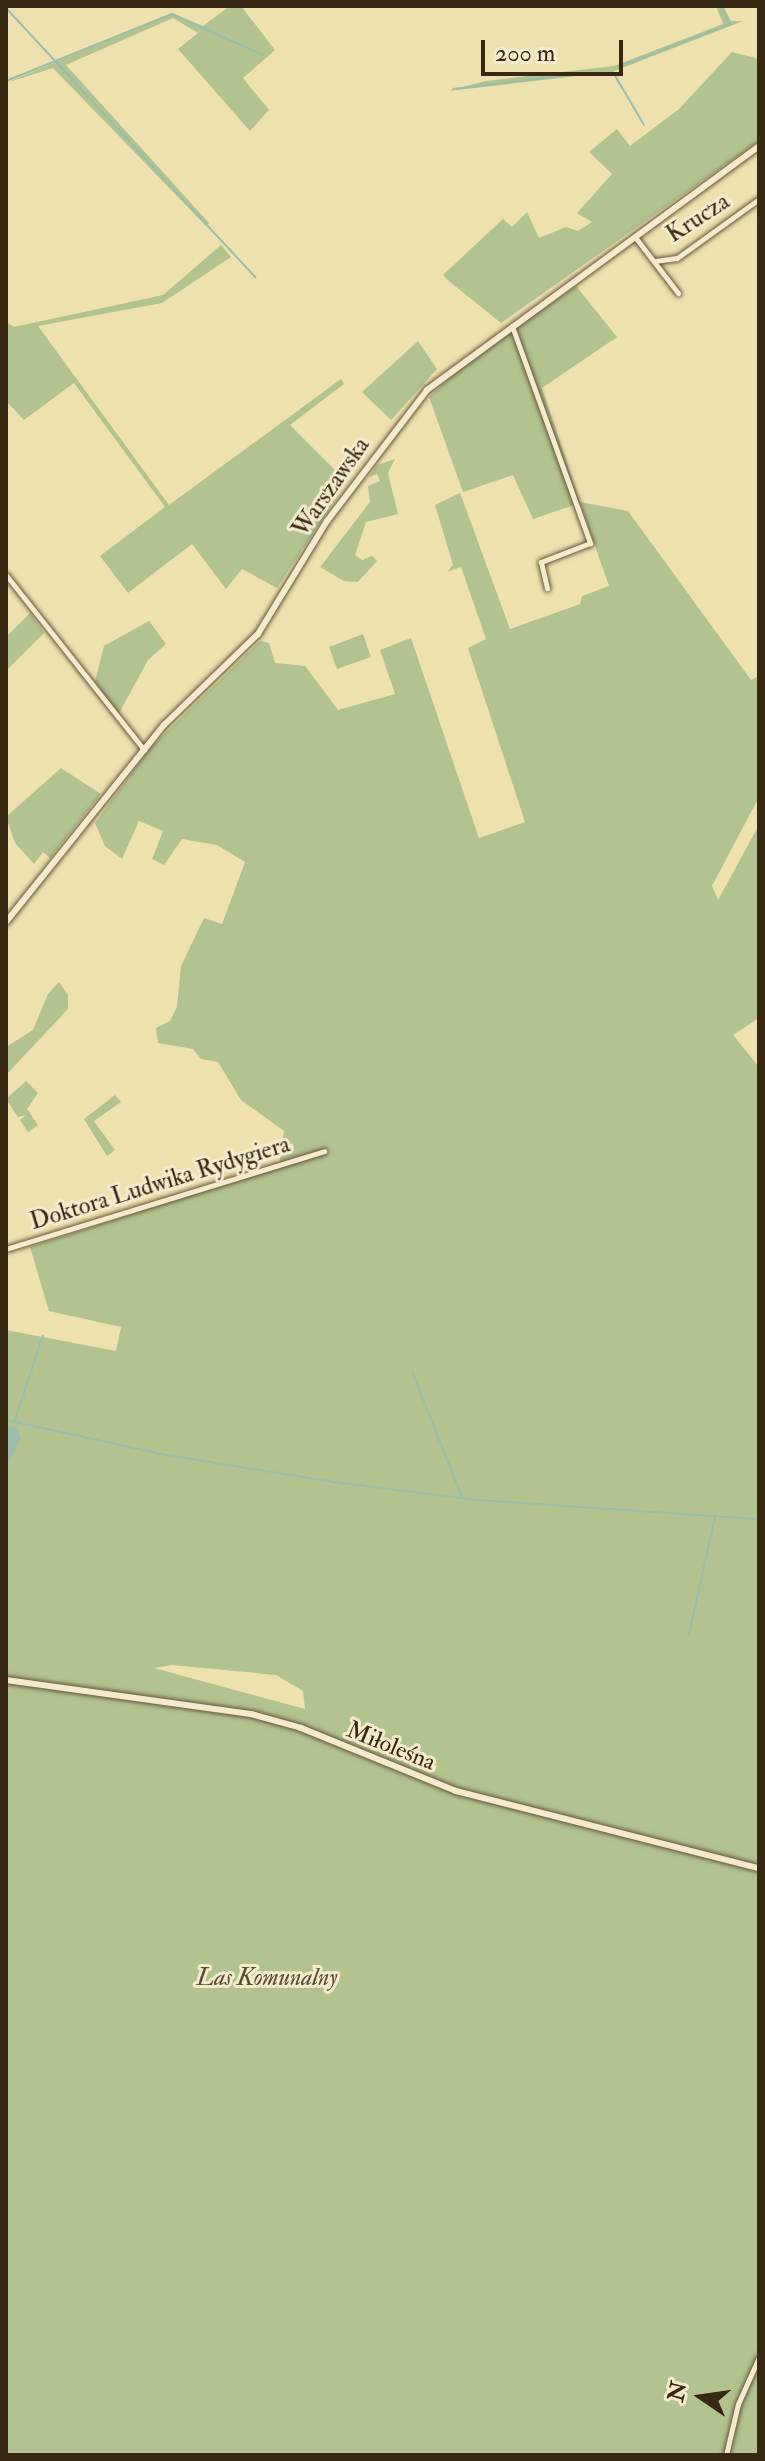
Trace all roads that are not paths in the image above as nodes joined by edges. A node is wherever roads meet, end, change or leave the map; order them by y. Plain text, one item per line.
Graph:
1 (759, 146) edge
2 (759, 199) edge
3 (635, 237) junction
4 (655, 261) junction
5 (678, 293) dead end
6 (511, 325) junction
7 (6, 575) edge
8 (547, 588) dead end
9 (144, 750) junction
10 (6, 922) edge
11 (324, 1151) dead end
12 (6, 1249) edge
13 (6, 1680) edge
14 (759, 1868) edge
15 (759, 2357) edge
16 (726, 2455) edge

1 - 3 main road, Warszawska
2 - 4 street, Krucza
3 - 4 street, Krucza
3 - 6 main road, Warszawska
4 - 5 street, Krucza
6 - 8 street
6 - 9 main road, Warszawska
7 - 9 street
9 - 10 main road, Warszawska
11 - 12 street, Doktora Ludwika Rydygiera
13 - 14 main road, Miłoleśna
15 - 16 street

